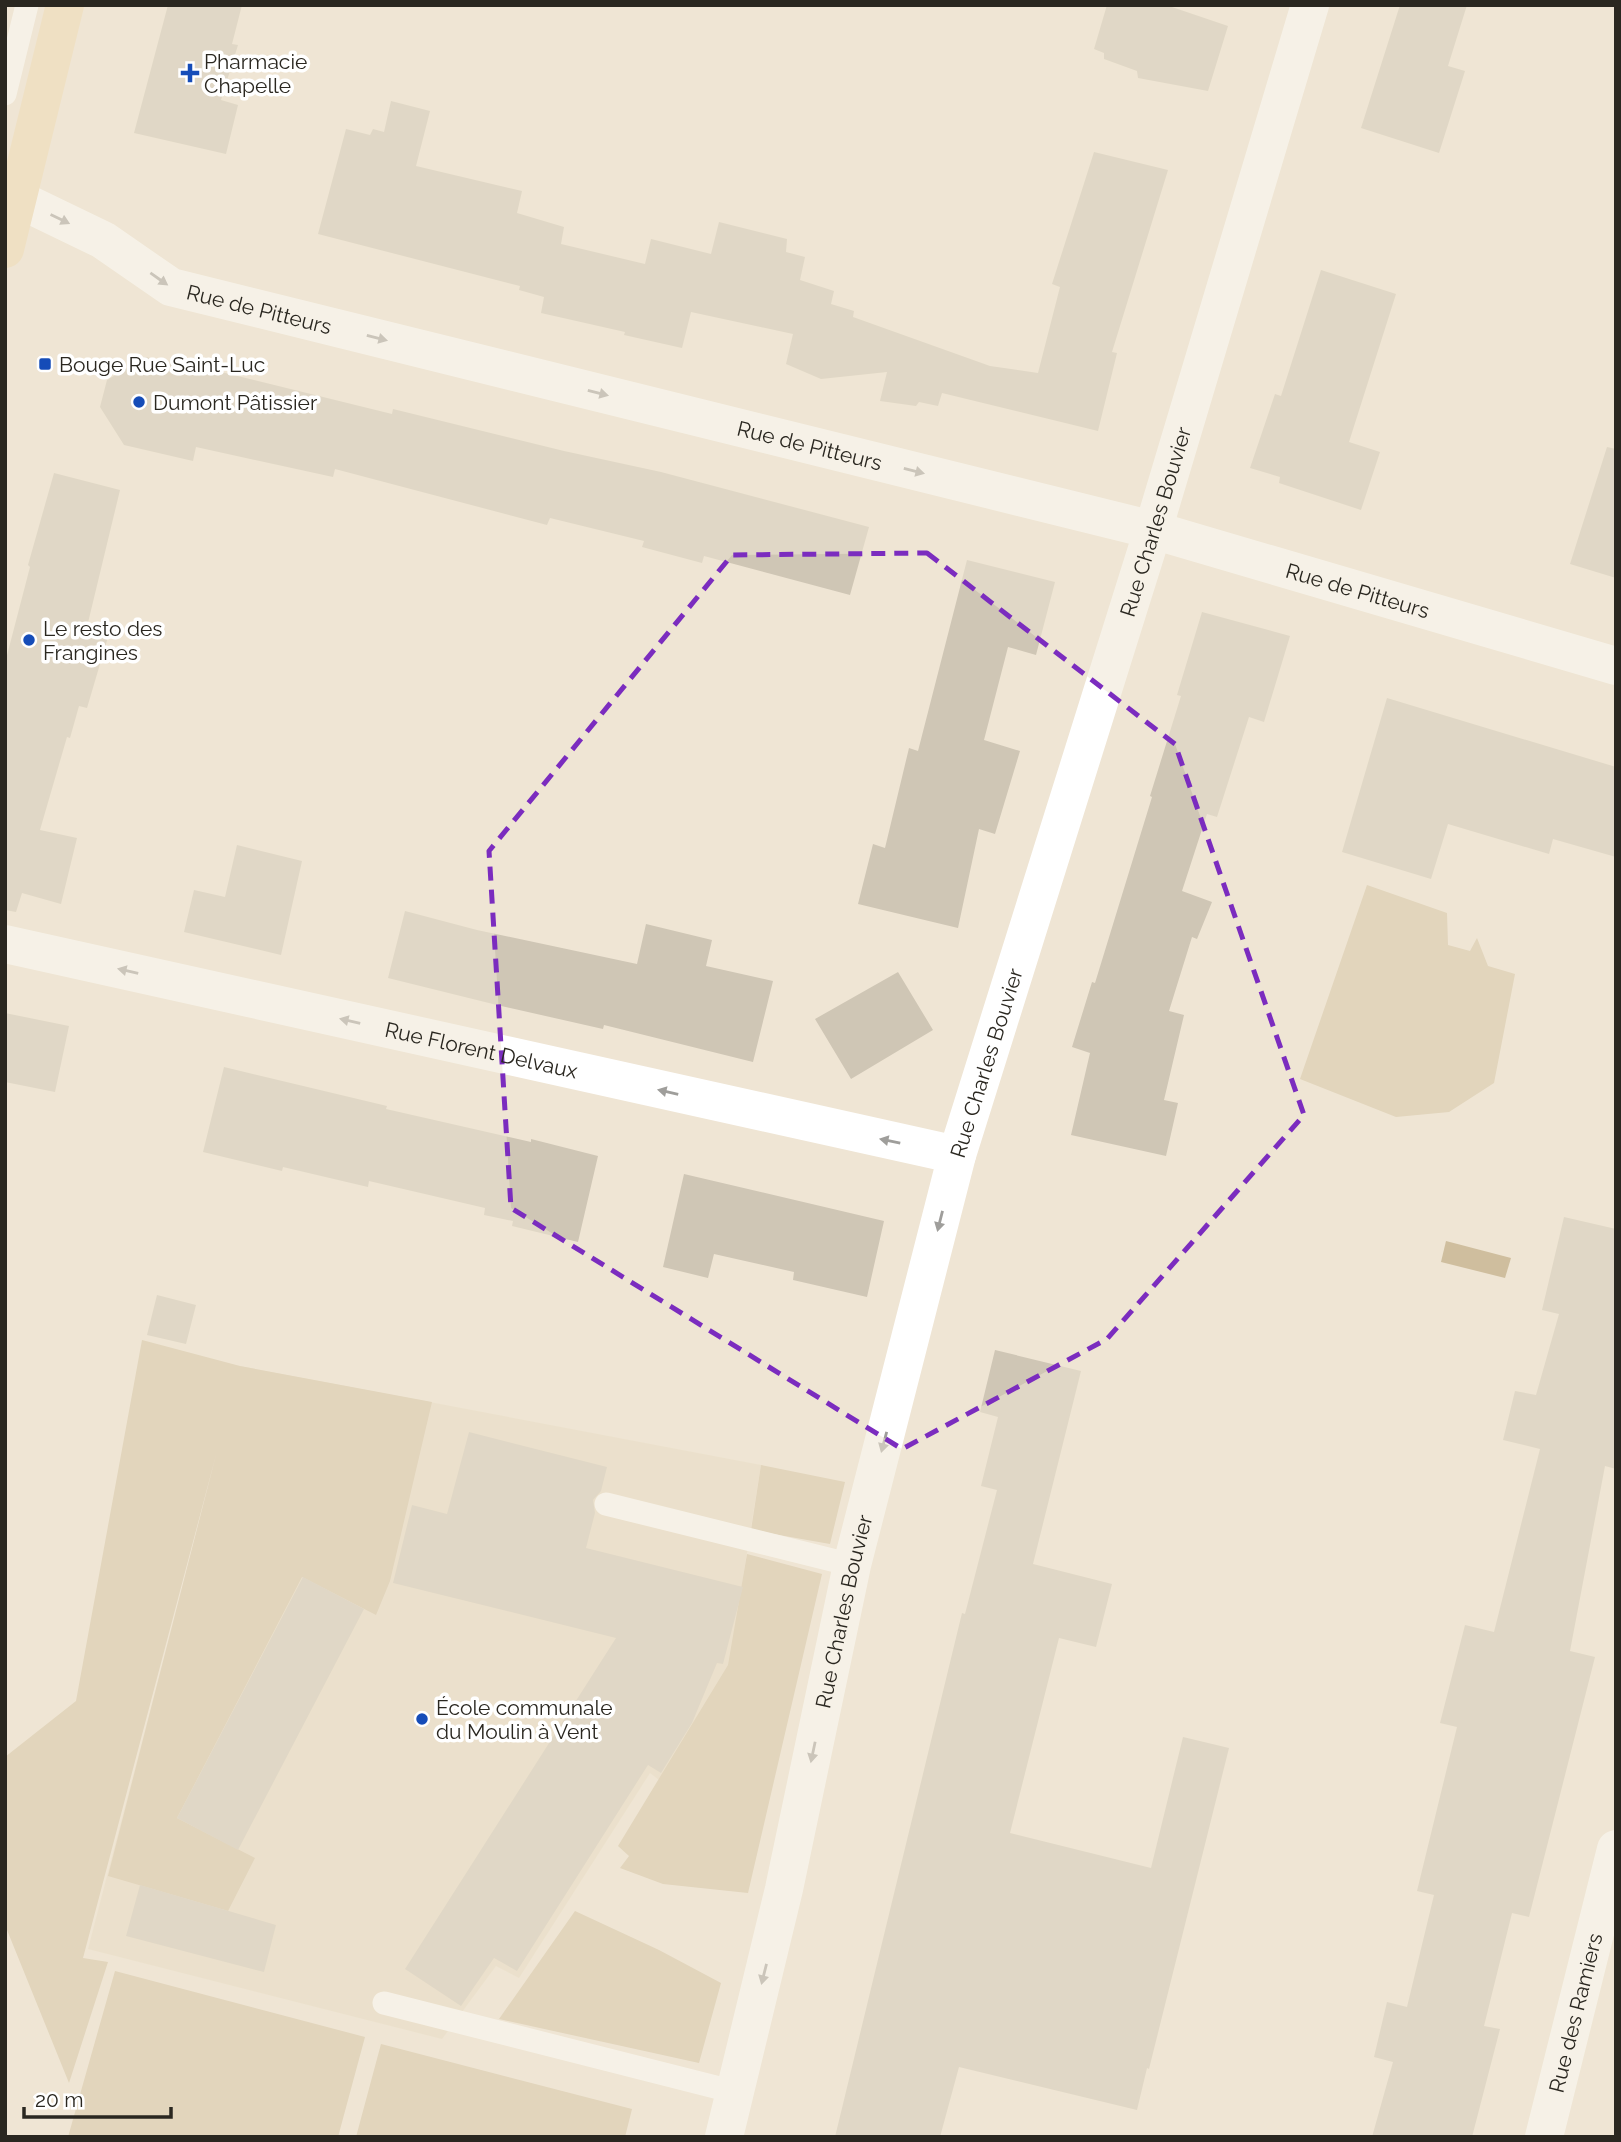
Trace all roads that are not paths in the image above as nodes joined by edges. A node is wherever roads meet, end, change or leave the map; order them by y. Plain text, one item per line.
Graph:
1 (27, 5) edge
2 (65, 5) edge
3 (1310, 5) edge
4 (5, 94) edge
5 (18, 199) junction
6 (5, 249) edge
7 (1153, 530) junction
8 (1616, 666) edge
9 (5, 944) edge
10 (957, 1155) junction
11 (606, 1504) dead end
12 (852, 1566) junction
13 (1616, 1849) edge
14 (384, 2003) dead end
15 (736, 2092) junction
16 (724, 2137) edge
17 (1544, 2137) edge

1 - 4 lane
2 - 5 main road
3 - 7 street, Rue Charles Bouvier
5 - 6 main road
5 -> 7 street, Rue de Pitteurs
7 - 8 street, Rue de Pitteurs
7 - 10 street, Rue Charles Bouvier
10 -> 9 street, Rue Florent Delvaux
10 -> 12 street, Rue Charles Bouvier
11 - 12 lane
12 -> 15 street, Rue Charles Bouvier
13 - 17 street, Rue des Ramiers
14 - 15 lane
15 - 16 street, Rue Charles Bouvier

